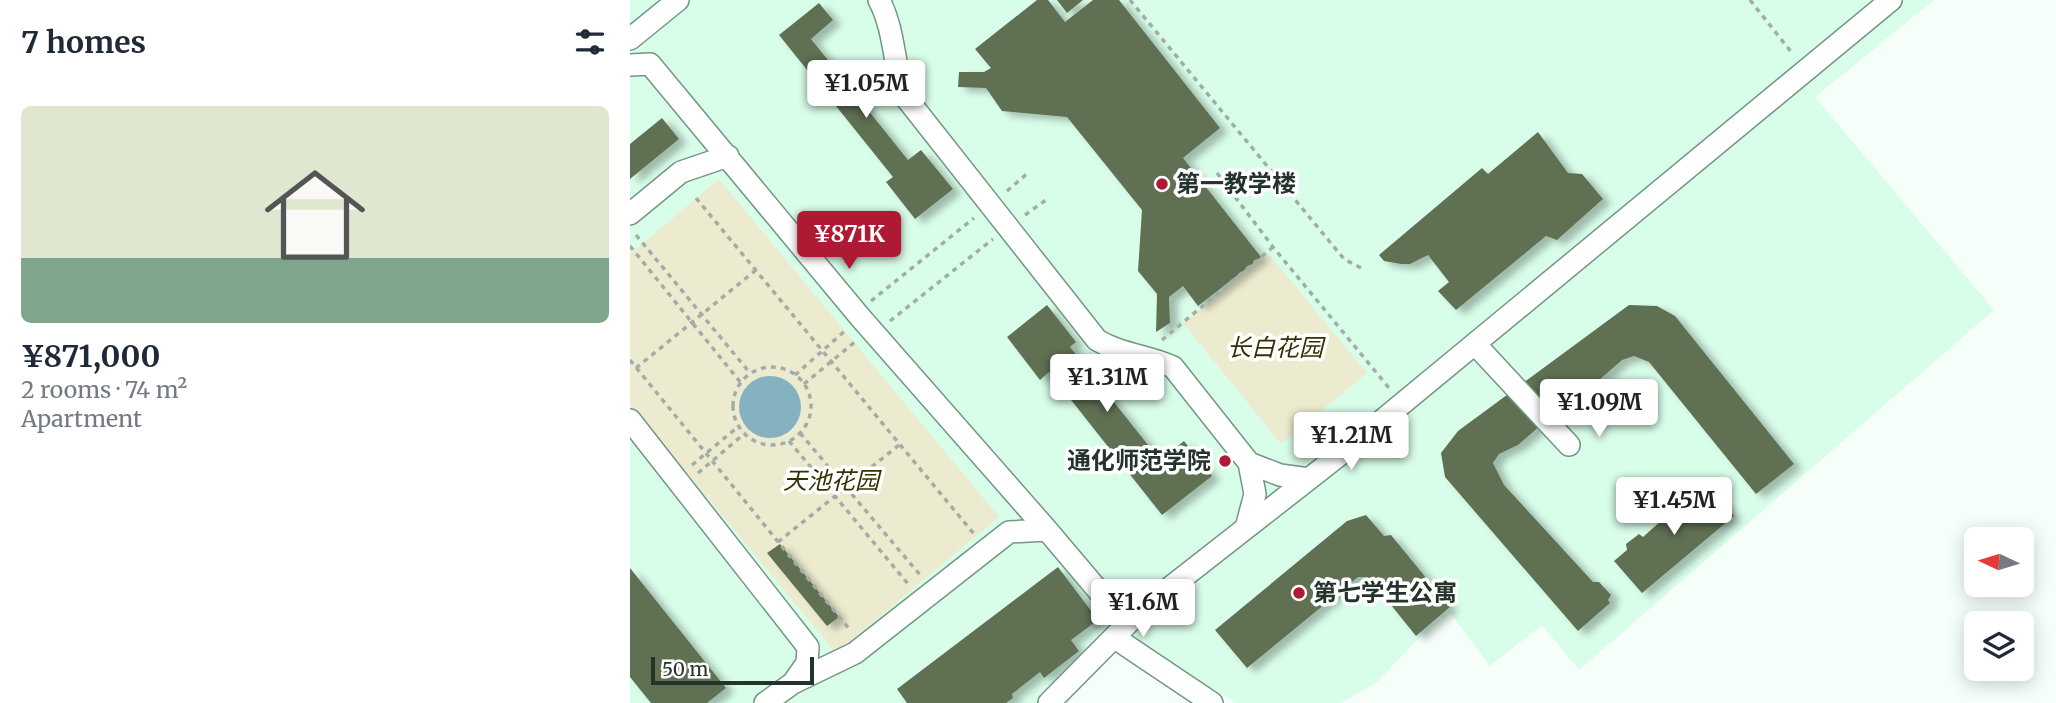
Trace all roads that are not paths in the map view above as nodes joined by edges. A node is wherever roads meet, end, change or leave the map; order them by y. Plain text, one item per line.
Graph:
1 (678, 0) edge
2 (879, 0) edge
3 (1891, 0) edge
4 (651, 22) junction
5 (630, 39) edge
6 (640, 64) edge
7 (727, 156) junction
8 (630, 214) edge
9 (1475, 344) junction
10 (630, 420) edge
11 (1569, 445) dead end
12 (1250, 463) junction
13 (1309, 479) junction
14 (1017, 496) junction
15 (1246, 528) junction
16 (1047, 530) junction
17 (1009, 532) junction
18 (1140, 611) junction
19 (1115, 638) junction
20 (808, 647) junction
21 (840, 660) junction
22 (793, 683) junction
23 (765, 703) edge
24 (1049, 703) edge
25 (1212, 703) edge

1 - 4 street
2 - 12 street
3 - 9 street
4 - 5 street
4 - 6 street
6 - 7 street
7 - 8 street
7 - 14 street
9 - 11 street
9 - 13 street
10 - 20 street
12 - 13 street
12 - 15 street
13 - 15 street
14 - 16 street
14 - 17 street
15 - 18 street
16 - 17 street
16 - 18 street
17 - 21 street
18 - 19 street
19 - 24 street
19 - 25 street
20 - 21 street
20 - 22 street
21 - 22 street
22 - 23 street

